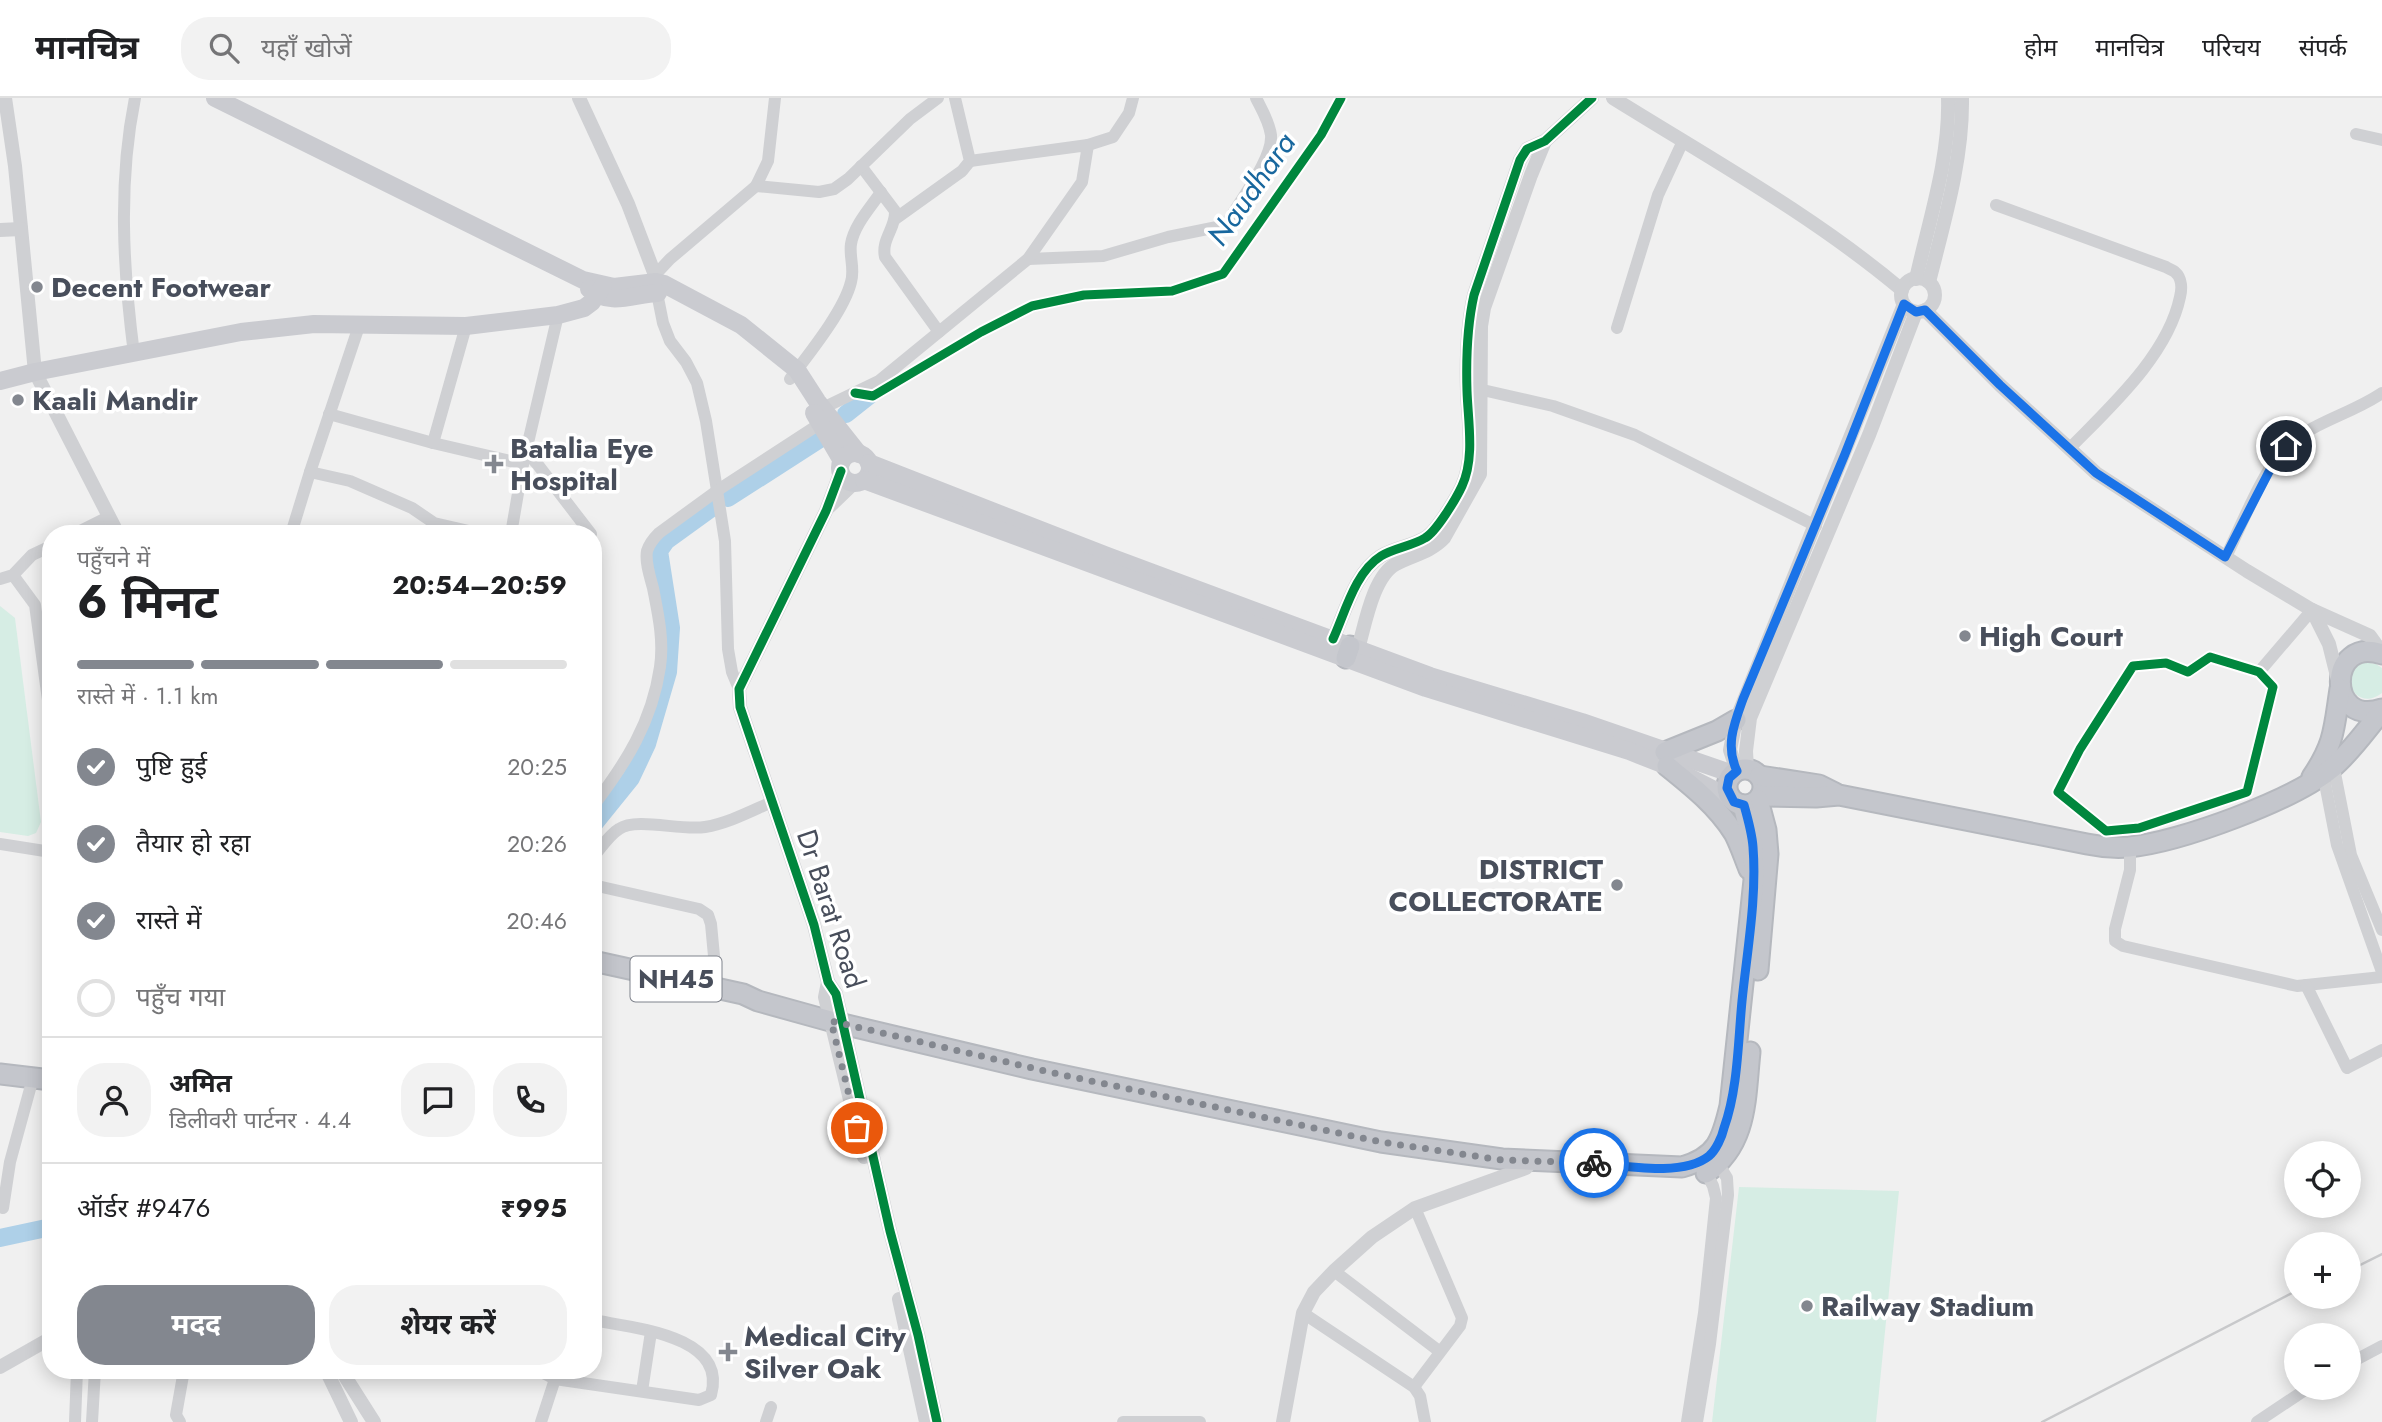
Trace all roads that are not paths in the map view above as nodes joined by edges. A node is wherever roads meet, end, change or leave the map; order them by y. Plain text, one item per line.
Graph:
1 (5, 98) edge
2 (135, 98) edge
3 (215, 98) edge
4 (579, 98) edge
5 (775, 98) edge
6 (938, 98) edge
7 (955, 98) edge
8 (1133, 98) edge
9 (1256, 98) edge
10 (1341, 98) edge
11 (1592, 98) edge
12 (1613, 98) edge
13 (1948, 98) edge
14 (1962, 98) edge
15 (2356, 134) dead end
16 (2382, 140) edge
17 (1545, 141) junction
18 (1682, 141) junction
19 (1088, 145) junction
20 (970, 160) junction
21 (861, 166) junction
22 (756, 186) junction
23 (881, 192) junction
24 (1996, 205) dead end
25 (895, 219) junction
26 (22, 229) junction
27 (0, 230) edge
28 (1028, 259) junction
29 (1923, 281) junction
30 (656, 283) junction
31 (600, 291) junction
32 (1912, 304) junction
33 (558, 315) junction
34 (360, 323) junction
35 (466, 326) junction
36 (1617, 328) dead end
37 (939, 332) junction
38 (134, 354) junction
39 (35, 372) junction
40 (793, 374) junction
41 (0, 381) edge
42 (1466, 387) junction
43 (1482, 390) junction
44 (855, 393) junction
45 (2382, 393) edge
46 (329, 414) junction
47 (822, 416) junction
48 (433, 443) junction
49 (2070, 448) junction
50 (525, 458) junction
51 (855, 469) junction
52 (310, 472) junction
53 (718, 490) junction
54 (108, 517) junction
55 (92, 525) edge
56 (113, 525) edge
57 (294, 525) edge
58 (443, 525) edge
59 (513, 525) edge
60 (584, 525) edge
61 (1816, 526) junction
62 (42, 550) edge
63 (2225, 557) junction
64 (13, 575) junction
65 (0, 579) edge
66 (2312, 610) junction
67 (1347, 648) junction
68 (2382, 654) edge
69 (42, 656) edge
70 (2259, 672) junction
71 (2339, 687) junction
72 (739, 689) junction
73 (2382, 710) edge
74 (1736, 720) junction
75 (1666, 759) junction
76 (2323, 767) junction
77 (1746, 786) junction
78 (602, 794) edge
79 (772, 802) junction
80 (0, 844) edge
81 (602, 847) edge
82 (2130, 847) junction
83 (42, 851) edge
84 (1754, 880) junction
85 (602, 886) edge
86 (2382, 930) edge
87 (2376, 939) edge
88 (602, 963) edge
89 (602, 975) edge
90 (2382, 975) edge
91 (2306, 985) junction
92 (717, 988) junction
93 (758, 1001) junction
94 (837, 1023) junction
95 (2382, 1050) edge
96 (0, 1062) edge
97 (42, 1066) edge
98 (0, 1074) edge
99 (42, 1079) edge
100 (1709, 1163) junction
101 (1530, 1164) junction
102 (3, 1208) dead end
103 (1415, 1208) junction
104 (1334, 1271) junction
105 (1303, 1313) junction
106 (602, 1322) edge
107 (651, 1332) junction
108 (42, 1343) edge
109 (2382, 1346) edge
110 (1439, 1351) junction
111 (2361, 1356) edge
112 (0, 1367) edge
113 (77, 1379) edge
114 (94, 1379) edge
115 (182, 1379) edge
116 (330, 1379) edge
117 (347, 1379) edge
118 (555, 1379) joint
119 (1414, 1387) junction
120 (642, 1391) junction
121 (2290, 1400) edge
122 (771, 1407) dead end
123 (75, 1422) edge
124 (92, 1422) edge
125 (180, 1422) edge
126 (351, 1422) edge
127 (374, 1422) edge
128 (541, 1422) edge
129 (766, 1422) edge
130 (926, 1422) edge
131 (937, 1422) edge
132 (1123, 1422) edge
133 (1166, 1422) edge
134 (1200, 1422) edge
135 (1283, 1422) edge
136 (1424, 1422) edge
137 (1686, 1422) edge
138 (1697, 1422) edge
139 (2257, 1422) edge

1 - 26 street
2 - 38 street
3 - 31 main road
4 - 30 street
5 - 22 street
6 - 21 street
7 - 20 street
8 - 19 street
9 - 28 street
10 - 44 street
11 - 17 street
12 - 18 street
13 - 29 street
14 - 29 street
15 - 16 street
17 - 42 street
17 - 43 street
18 - 32 street
18 - 36 street
19 - 20 street
19 - 28 street
20 - 25 street
21 - 22 street
21 - 23 street
22 - 30 street
23 - 25 street
23 - 40 street
24 - 49 street
25 - 37 street
26 - 27 street
26 - 39 street
28 - 37 street
29 - 32 street
29 - 32 street
30 - 31 main road
30 - 40 main road
30 - 53 street
31 - 33 main road
32 - 49 street
32 - 61 street
32 - 77 street
33 - 35 main road
33 - 50 street
34 - 35 main road
34 - 38 main road
34 - 46 street
35 - 48 street
37 - 44 street
38 - 39 main road
39 - 41 main road
39 - 54 street
40 - 47 main road
42 - 43 street
42 - 67 street
43 - 61 street
43 - 67 street
44 - 47 street
45 - 63 street
46 - 48 street
46 - 52 street
47 - 51 main road
47 - 53 street
48 - 50 street
49 - 63 street
50 - 59 street
50 - 60 street
51 - 67 main road
51 - 72 street
52 - 57 street
52 - 58 street
53 - 72 street
53 - 78 street
54 - 55 street
54 - 56 street
61 - 74 street
62 - 64 street
63 - 66 street
64 - 65 street
64 - 69 street
66 - 68 street
66 - 70 street
66 - 71 street
67 - 75 main road
68 - 71 highway
70 - 70 street
71 - 73 highway
71 - 76 highway
72 - 79 street, Dr Barat Road
73 - 76 highway
74 - 75 highway
74 - 77 street
75 - 77 main road
75 - 84 highway
76 - 82 highway
76 - 86 street
76 - 87 street
77 - 82 highway
77 - 84 highway
77 - 100 highway
79 - 81 street
79 - 94 street, Dr Barat Road
80 - 83 street
82 - 91 street
84 - 100 highway
85 - 92 street
87 - 90 street
88 - 92 highway, NH45
89 - 93 highway, NH45
90 - 91 street
91 - 95 street
92 - 93 highway, NH45
93 - 94 highway, NH45
94 - 101 highway, NH45
94 - 130 street, Dr Barat Road
94 - 131 street, Dr Barat Road
96 - 97 highway
98 - 99 highway
99 - 102 street
100 - 101 highway, NH45
100 - 137 street
100 - 138 street
101 - 103 street
103 - 104 street
103 - 110 street
104 - 105 street
104 - 110 street
105 - 119 street
105 - 135 street
106 - 107 street
107 - 120 street
107 - 120 street
108 - 112 street
109 - 111 street
110 - 119 street
113 - 123 street
114 - 124 street
115 - 125 street
116 - 126 street
117 - 127 street
118 - 120 street
118 - 128 street
119 - 136 street
121 - 139 street
122 - 129 street
132 - 133 street
133 - 134 street

